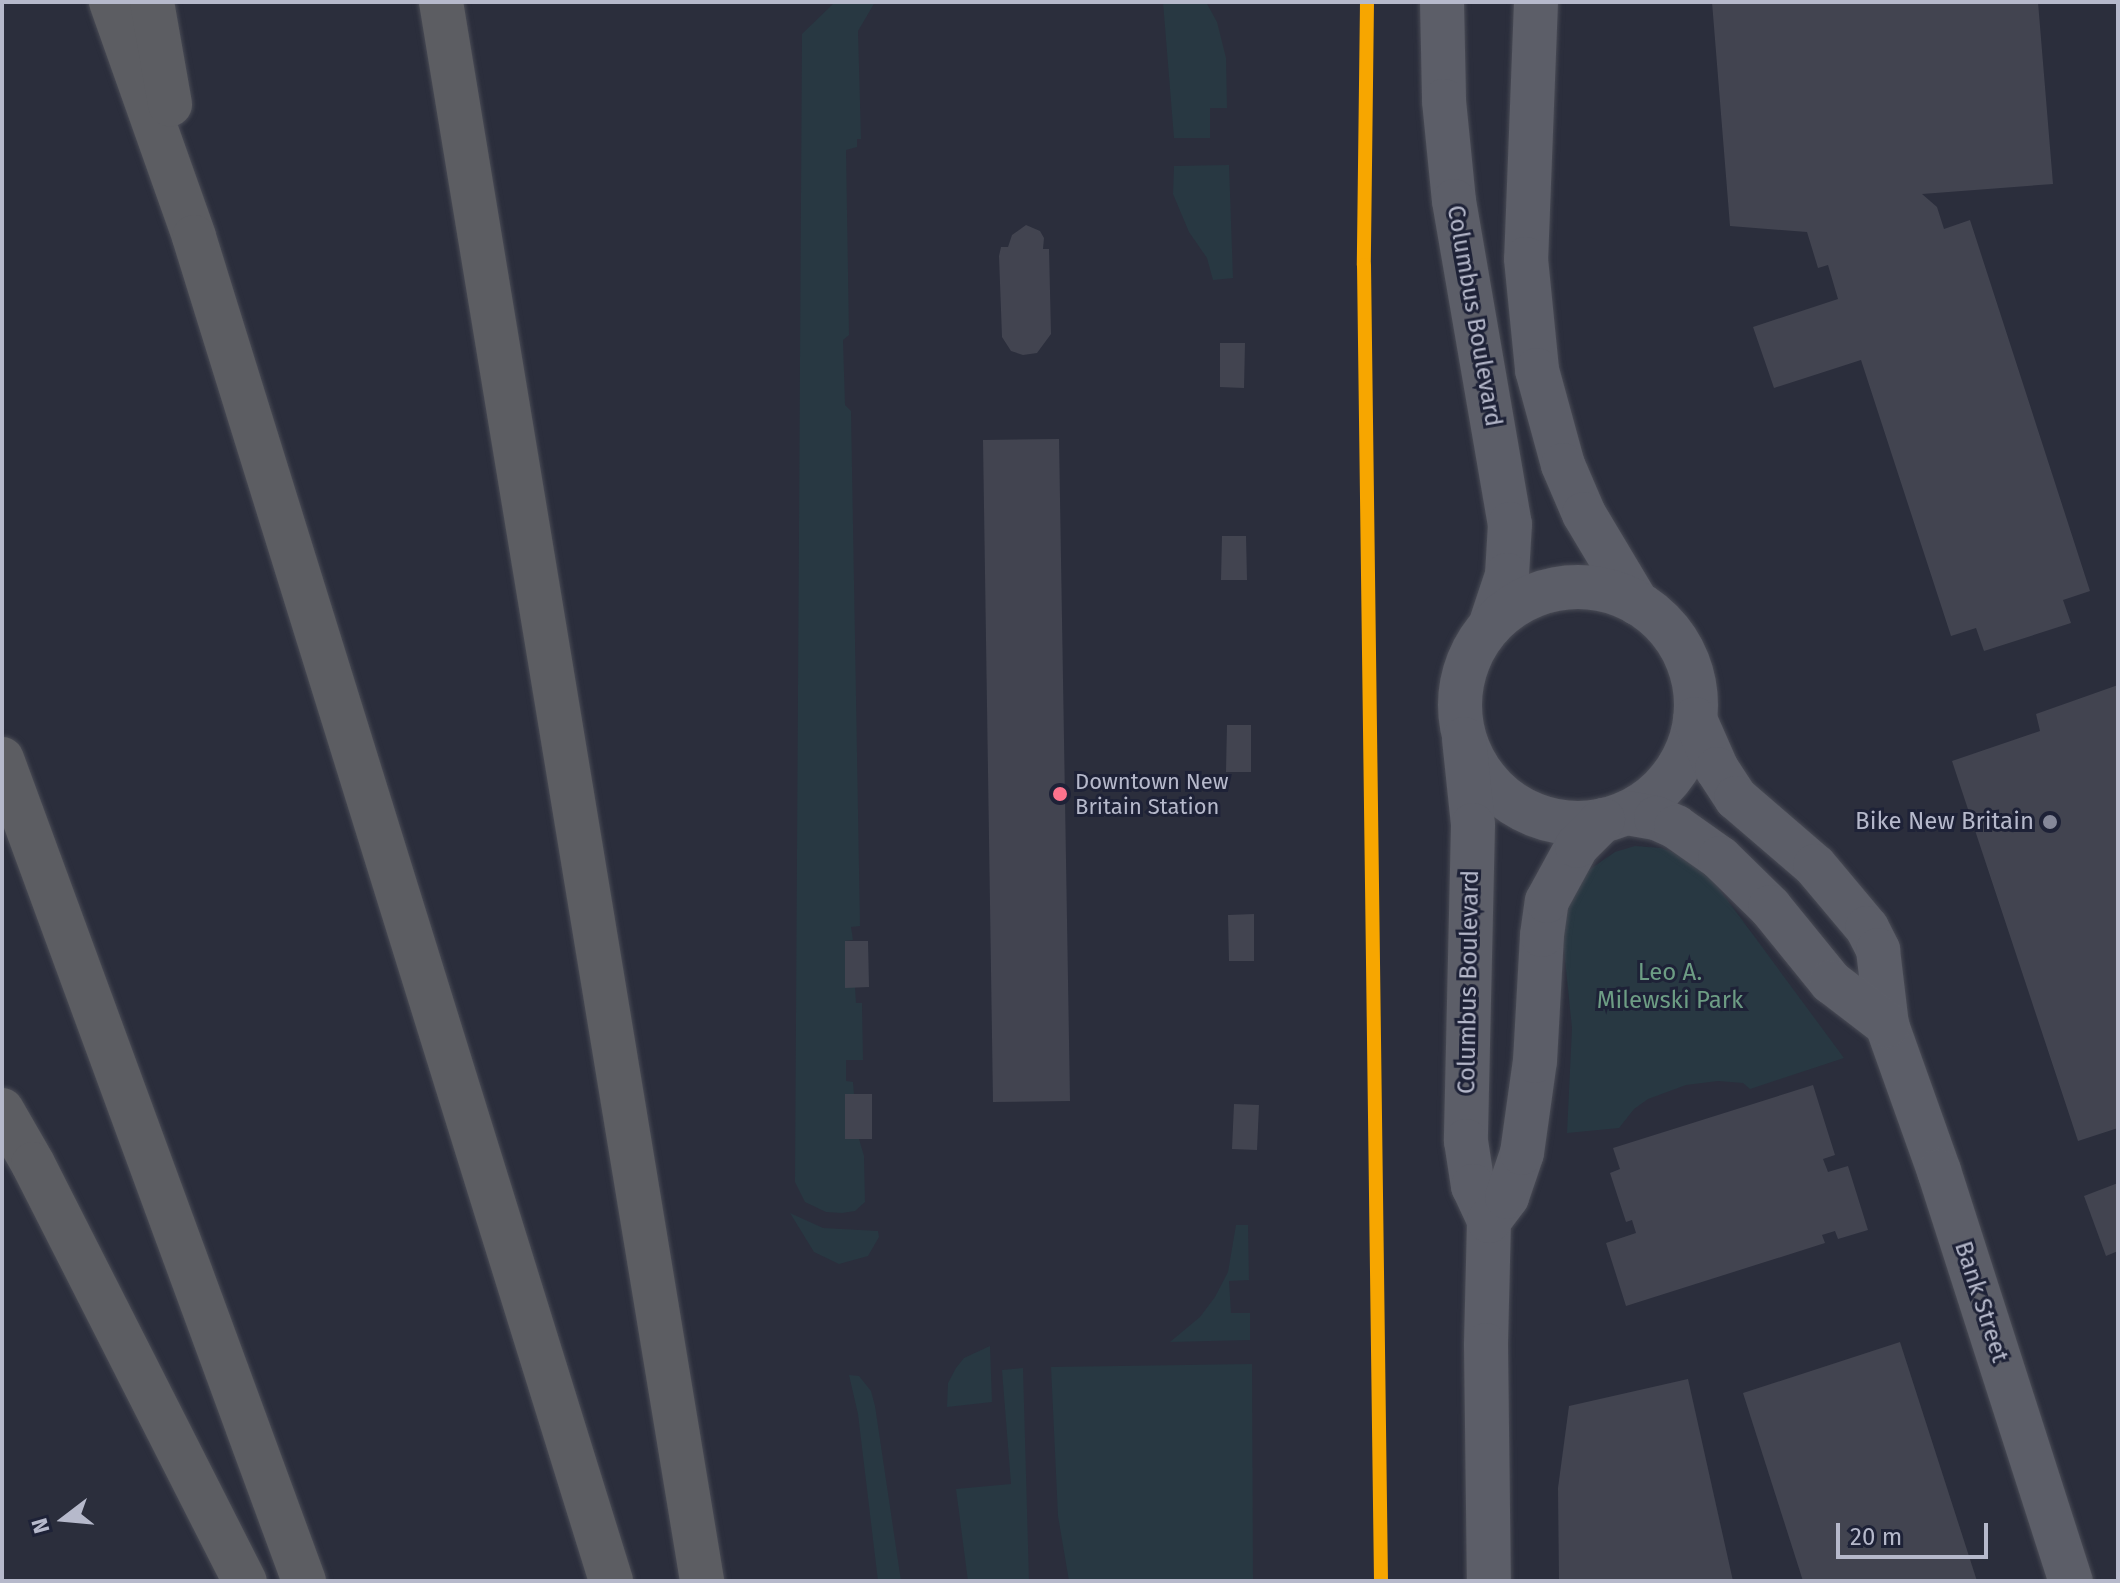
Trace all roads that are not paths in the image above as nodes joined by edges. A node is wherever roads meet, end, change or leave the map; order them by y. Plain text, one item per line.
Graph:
1 (111, 2) edge
2 (152, 2) edge
3 (441, 2) edge
4 (1442, 2) edge
5 (1536, 2) edge
6 (194, 237) junction
7 (1637, 603) junction
8 (1490, 626) junction
9 (1695, 719) junction
10 (1464, 739) junction
11 (2, 759) edge
12 (1615, 816) junction
13 (1887, 1025) junction
14 (2, 1110) edge
15 (1489, 1221) junction
16 (245, 1581) edge
17 (304, 1581) edge
18 (611, 1581) edge
19 (702, 1581) edge
20 (1489, 1581) edge
21 (2071, 1581) edge

1 - 6 highway
2 - 6 highway
3 - 19 highway
4 - 8 street, Columbus Boulevard
5 - 7 street
6 - 18 highway
7 - 8 street
7 - 9 street
8 - 10 street
9 - 12 street
9 - 13 street, Bank Street
10 - 12 street
10 - 15 street, Columbus Boulevard
11 - 17 highway
12 - 13 street
12 - 15 street
13 - 21 street, Bank Street
14 - 16 highway
15 - 20 street, Columbus Boulevard

